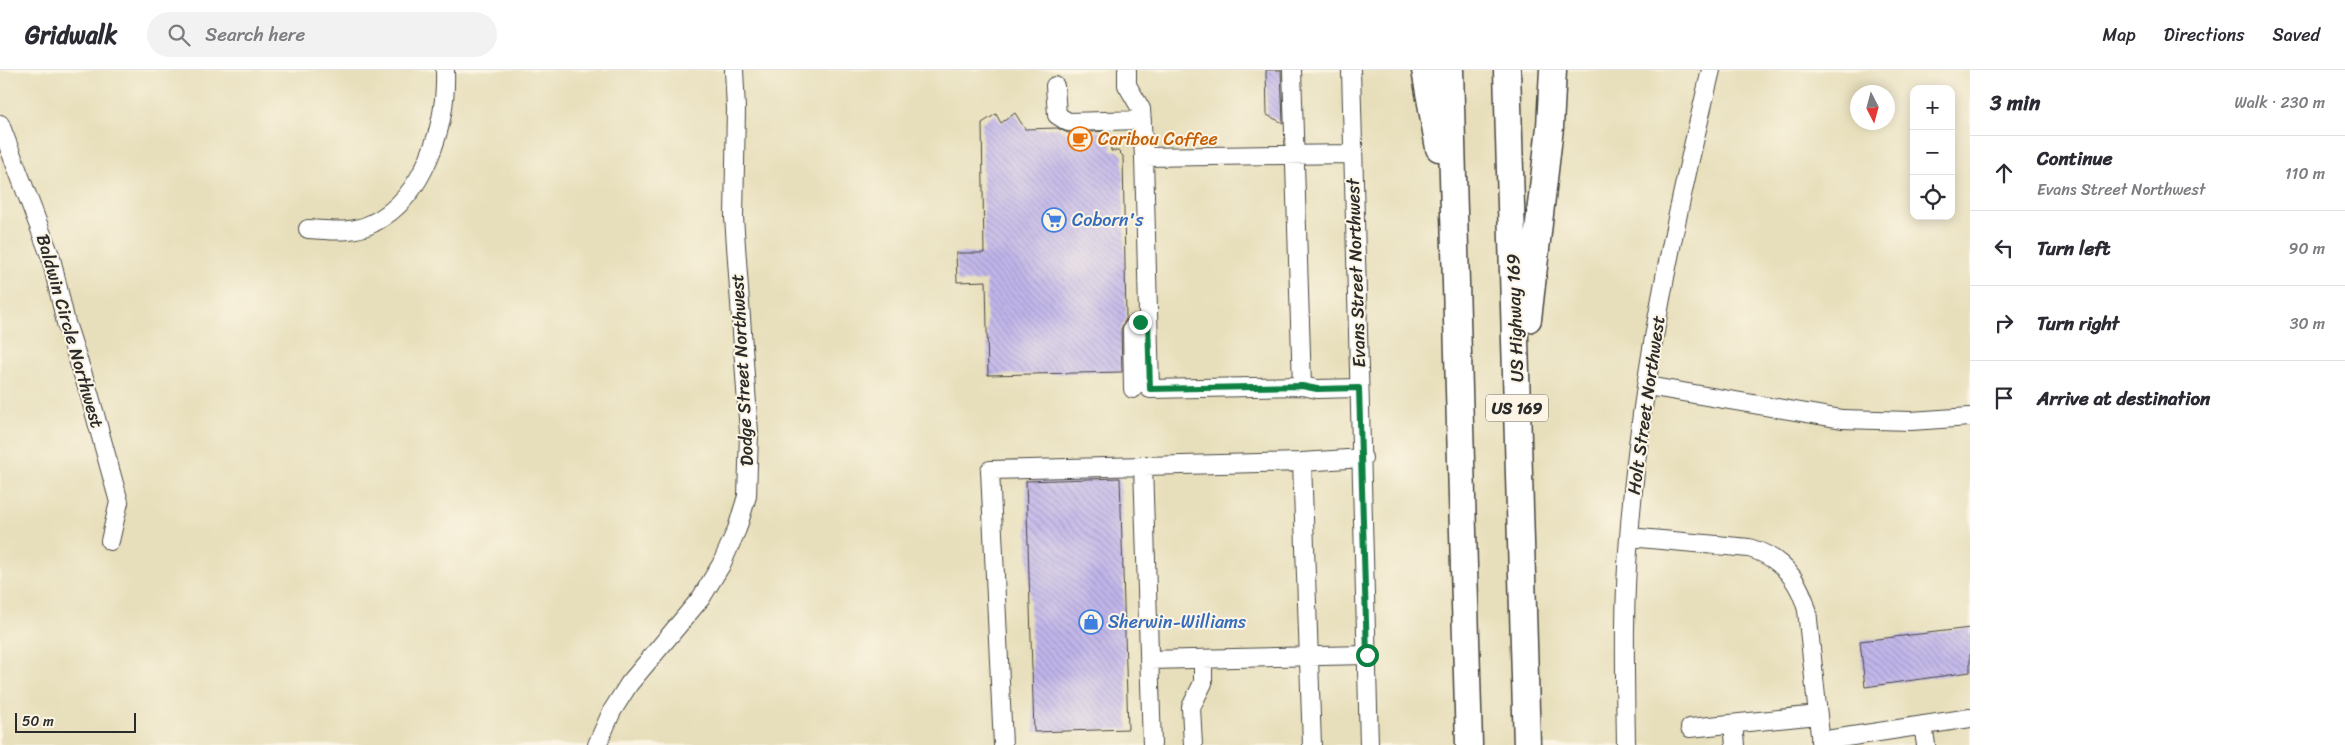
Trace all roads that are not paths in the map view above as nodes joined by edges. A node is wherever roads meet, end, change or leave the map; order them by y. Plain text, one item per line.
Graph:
1 (445, 70) edge
2 (734, 70) edge
3 (1127, 70) edge
4 (1292, 70) edge
5 (1351, 70) edge
6 (1425, 70) edge
7 (1450, 70) edge
8 (1508, 70) edge
9 (1553, 70) edge
10 (1711, 70) edge
11 (1055, 86) dead end
12 (1142, 120) junction
13 (0, 124) edge
14 (1294, 154) junction
15 (1352, 154) junction
16 (1144, 157) junction
17 (308, 229) dead end
18 (1454, 233) junction
19 (1148, 321) junction
20 (1302, 386) junction
21 (1647, 386) junction
22 (1359, 388) junction
23 (1133, 389) dead end
24 (1518, 414) junction
25 (1970, 417) edge
26 (1362, 458) junction
27 (1302, 462) junction
28 (1143, 466) junction
29 (1629, 537) junction
30 (110, 541) dead end
31 (1367, 655) junction
32 (1308, 657) junction
33 (1203, 659) junction
34 (1149, 660) junction
35 (1818, 715) junction
36 (1970, 718) edge
37 (1733, 724) junction
38 (1923, 725) junction
39 (1690, 728) dead end
40 (1859, 740) edge
41 (1820, 743) edge
42 (597, 745) edge
43 (1003, 745) edge
44 (1152, 745) edge
45 (1193, 745) edge
46 (1312, 745) edge
47 (1369, 745) edge
48 (1469, 745) edge
49 (1528, 745) edge
50 (1626, 745) edge
51 (1735, 745) edge
52 (1926, 745) edge

1 - 17 street
2 - 42 street, Dodge Street Northwest
3 - 12 street
4 - 14 street
5 - 15 street, Evans Street Northwest
6 - 18 highway
7 - 18 highway, US 169
8 - 24 highway, US Highway 169 / US 169
9 - 24 highway
10 - 21 street, Holt Street Northwest
11 - 12 street
12 - 16 street
13 - 30 street, Baldwin Circle Northwest
14 - 15 street
14 - 16 street
14 - 20 street
15 - 22 street, Evans Street Northwest
16 - 19 street
18 - 48 highway, US 169
19 - 20 street
19 - 23 street
20 - 22 street
21 - 25 street
21 - 29 street, Holt Street Northwest
22 - 26 street, Evans Street Northwest
24 - 49 highway, US Highway 169 / US 169
26 - 27 street
26 - 31 street, Evans Street Northwest
27 - 28 street
27 - 32 street
28 - 34 street
28 - 43 street
29 - 35 street
29 - 50 street, Holt Street Northwest
31 - 32 street
31 - 47 street, Evans Street Northwest
32 - 33 street
32 - 46 street
33 - 34 street
33 - 45 street
34 - 44 street
35 - 37 street
35 - 41 street
36 - 38 street
37 - 39 street
37 - 51 street
38 - 40 street
38 - 52 street
40 - 41 street

